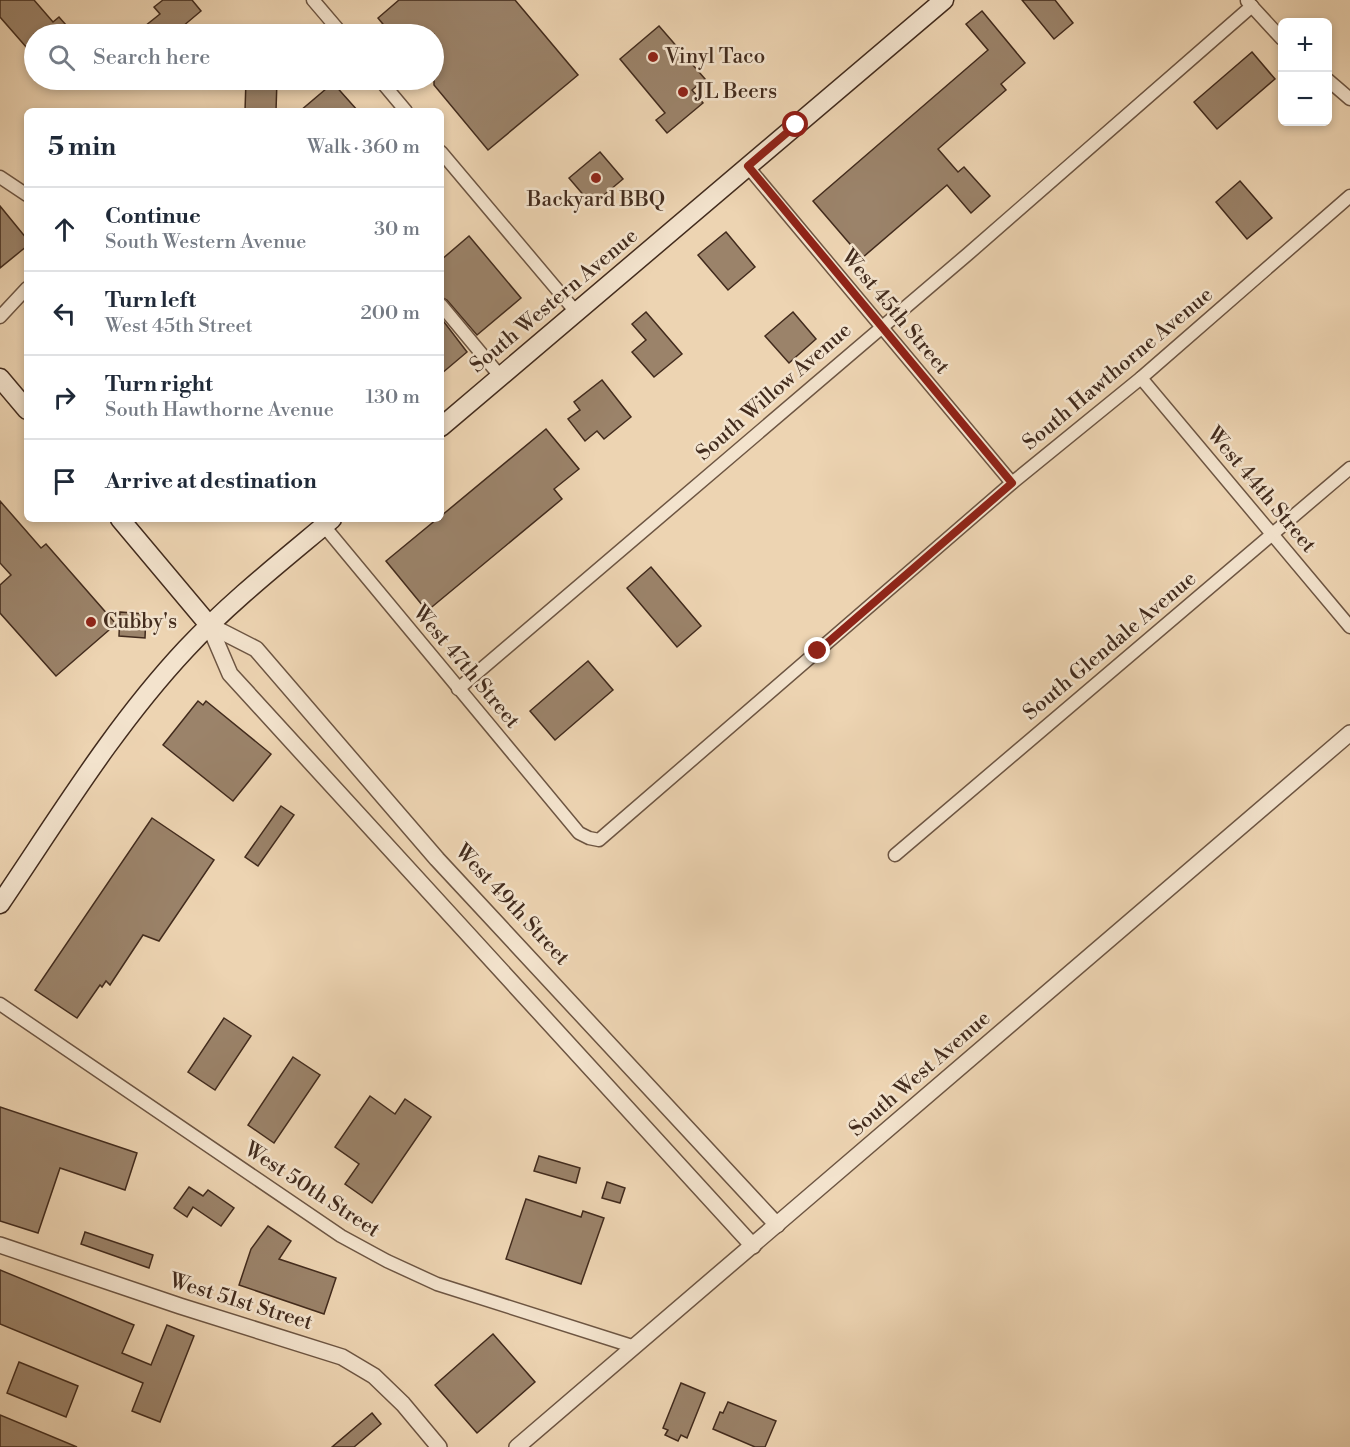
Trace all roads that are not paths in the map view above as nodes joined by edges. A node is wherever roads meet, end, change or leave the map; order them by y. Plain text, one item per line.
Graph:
1 (313, 0) edge
2 (944, 0) edge
3 (1249, 3) edge
4 (333, 24) edge
5 (1278, 35) edge
6 (1332, 83) edge
7 (388, 90) edge
8 (1350, 99) edge
9 (403, 108) edge
10 (444, 156) edge
11 (748, 166) junction
12 (0, 177) edge
13 (24, 193) edge
14 (1350, 196) edge
15 (24, 291) edge
16 (444, 309) edge
17 (576, 312) junction
18 (0, 317) edge
19 (882, 326) junction
20 (500, 376) junction
21 (0, 378) edge
22 (1141, 378) junction
23 (24, 406) edge
24 (444, 424) edge
25 (1350, 468) edge
26 (1012, 483) junction
27 (123, 522) edge
28 (328, 523) edge
29 (1273, 533) junction
30 (209, 625) junction
31 (1350, 627) edge
32 (458, 689) junction
33 (1350, 733) edge
34 (579, 833) joint
35 (895, 855) dead end
36 (0, 904) edge
37 (0, 1004) edge
38 (777, 1225) junction
39 (0, 1245) edge
40 (753, 1246) junction
41 (635, 1347) junction
42 (439, 1447) edge
43 (517, 1447) edge

1 - 4 street
2 - 11 main road, South Western Avenue
3 - 5 street
3 - 19 street, South Willow Avenue
6 - 8 street
7 - 9 street
10 - 17 street
11 - 17 main road, South Western Avenue
11 - 19 street, West 45th Street
12 - 13 street
14 - 22 street, South Hawthorne Avenue
15 - 18 street
16 - 20 street
17 - 20 main road, South Western Avenue
19 - 26 street, West 45th Street
19 - 32 street, South Willow Avenue
20 - 24 main road, South Western Avenue
21 - 23 main road
22 - 26 street, South Hawthorne Avenue
22 - 29 street, West 44th Street
25 - 29 street, South Glendale Avenue
26 - 34 street, South Hawthorne Avenue
27 - 30 main road, West 49th Street
28 - 30 main road
28 - 32 street, West 47th Street
29 - 31 street, West 44th Street
29 - 35 street, South Glendale Avenue
30 - 36 main road
30 - 38 street, West 49th Street
30 - 40 street, West 49th Street
32 - 34 street, West 47th Street
33 - 38 street, South West Avenue
37 - 41 street, West 50th Street
38 - 40 street, South West Avenue
39 - 42 street, West 51st Street
40 - 41 street, South West Avenue
41 - 43 street, South West Avenue

